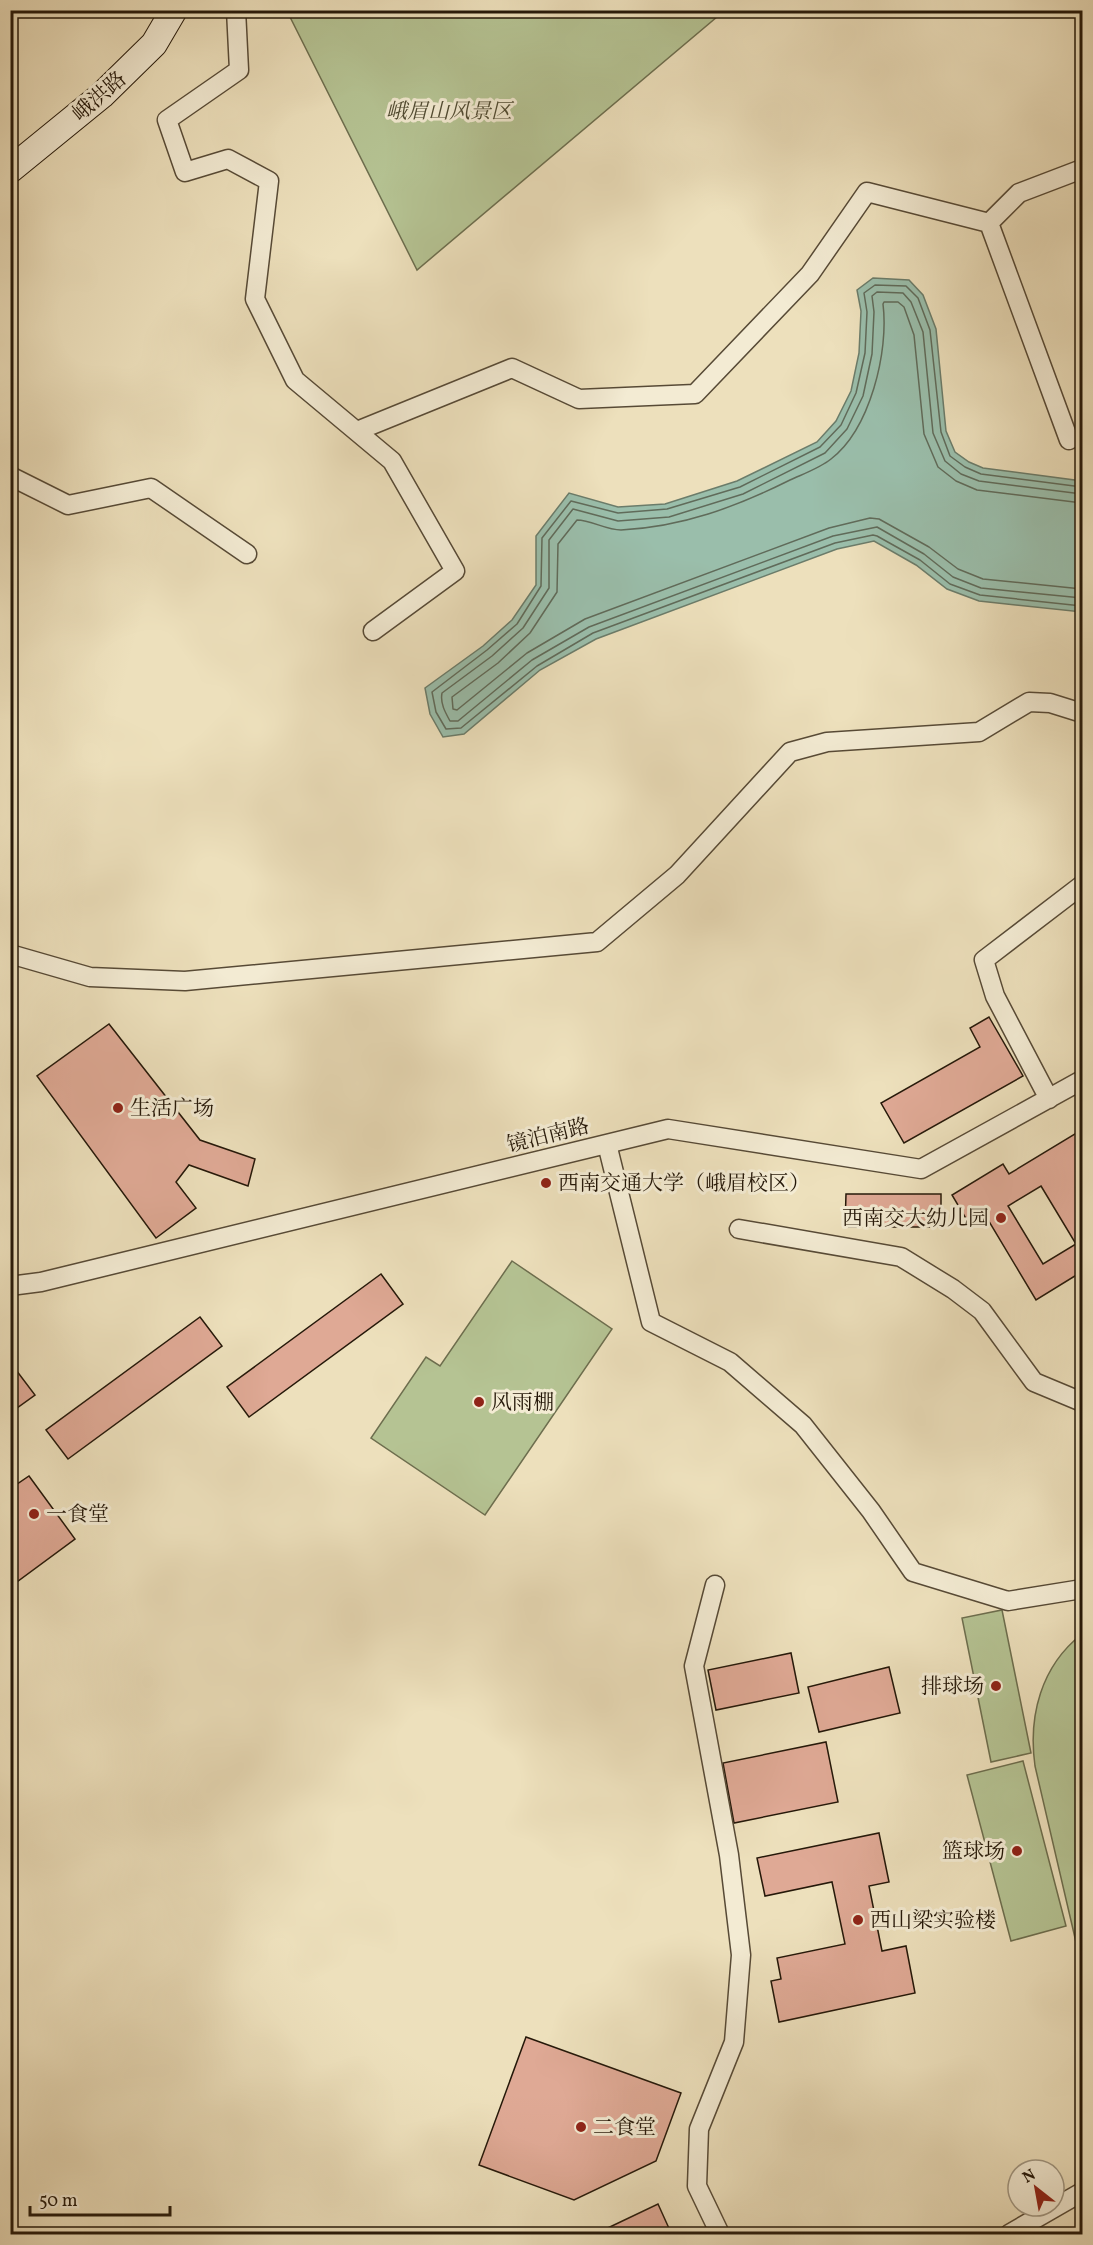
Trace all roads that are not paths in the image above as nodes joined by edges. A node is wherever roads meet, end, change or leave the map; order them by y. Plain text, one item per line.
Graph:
1 (174, 10) edge
2 (236, 10) edge
3 (1083, 169) edge
4 (10, 170) edge
5 (989, 223) junction
6 (357, 431) junction
7 (1069, 440) dead end
8 (10, 476) edge
9 (246, 554) dead end
10 (373, 631) dead end
11 (1083, 713) edge
12 (1083, 885) edge
13 (10, 954) edge
14 (1083, 1080) edge
15 (1049, 1099) junction
16 (607, 1144) junction
17 (739, 1229) dead end
18 (10, 1286) edge
19 (1083, 1402) edge
20 (715, 1585) dead end
21 (1083, 1589) edge
22 (1083, 2192) edge
23 (720, 2235) edge
24 (1009, 2235) edge

1 - 4 main road, 峨洪路
2 - 6 street
3 - 5 street
5 - 6 street
5 - 7 street
6 - 10 street
8 - 9 street
11 - 13 street
12 - 15 street
14 - 15 street, 镜泊南路
15 - 16 street, 镜泊南路
16 - 18 street, 镜泊南路
16 - 21 street
17 - 19 street
20 - 23 street
22 - 24 street

